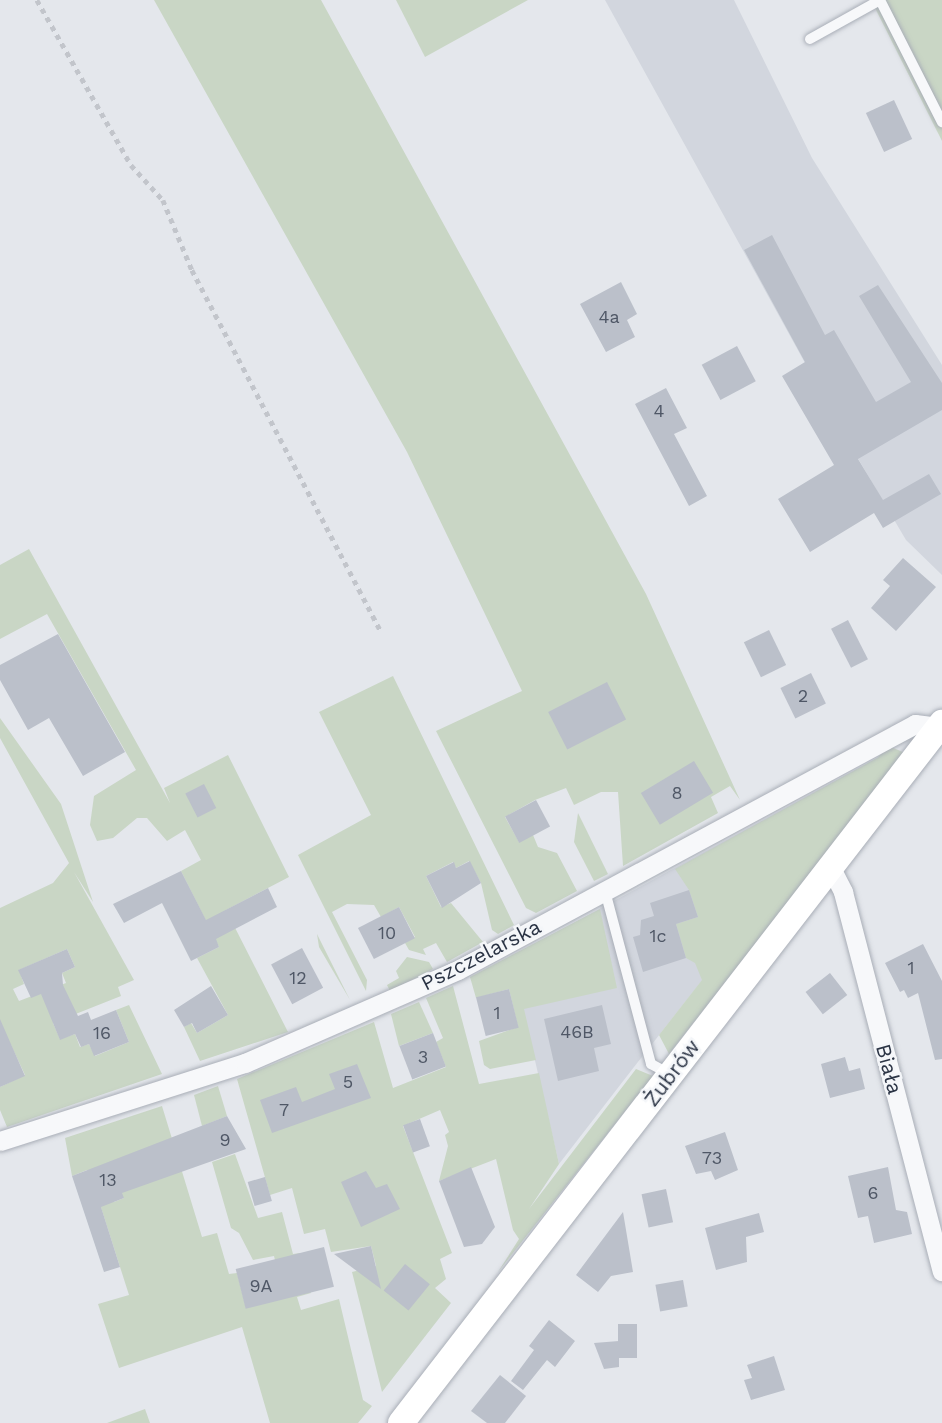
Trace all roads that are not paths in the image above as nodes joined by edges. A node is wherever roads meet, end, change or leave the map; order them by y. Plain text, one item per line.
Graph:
1 (880, 0) edge
2 (810, 39) dead end
3 (942, 122) edge
4 (940, 725) edge
5 (831, 868) junction
6 (605, 891) junction
7 (669, 1074) junction
8 (0, 1141) edge
9 (942, 1271) edge
10 (401, 1423) edge

1 - 2 lane
1 - 3 lane
4 - 5 main road, Żubrów
4 - 6 street, Pszczelarska
5 - 7 main road, Żubrów
5 - 9 street, Biała
6 - 7 lane
6 - 8 street, Pszczelarska
7 - 10 main road, Żubrów

